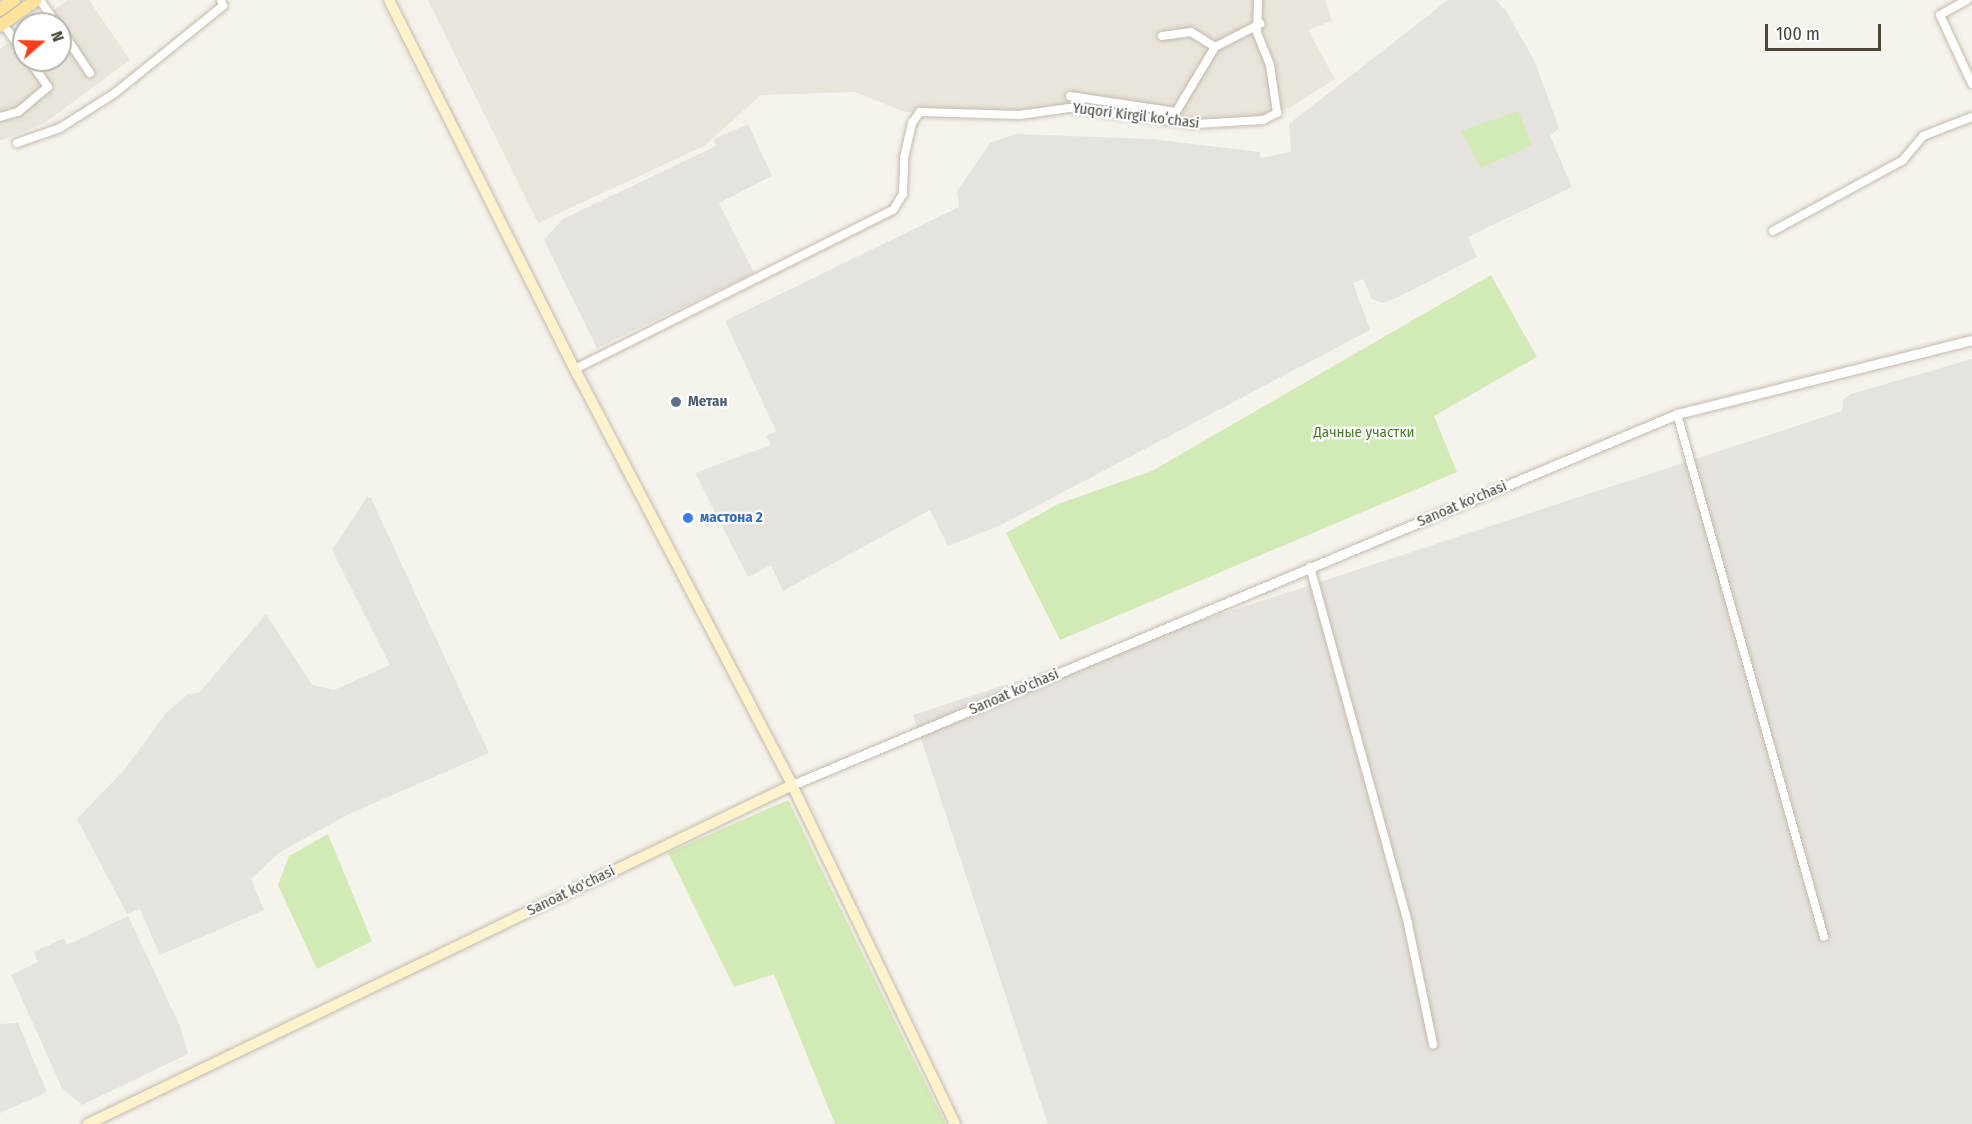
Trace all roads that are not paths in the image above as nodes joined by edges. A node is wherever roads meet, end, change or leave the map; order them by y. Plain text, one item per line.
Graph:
1 (14, 0) edge
2 (36, 0) edge
3 (221, 0) edge
4 (389, 0) edge
5 (1258, 0) edge
6 (1967, 0) edge
7 (0, 10) edge
8 (1260, 24) junction
9 (2, 25) edge
10 (1162, 36) dead end
11 (12, 38) edge
12 (72, 46) edge
13 (1215, 47) junction
14 (36, 72) edge
15 (90, 72) dead end
16 (1972, 84) edge
17 (1070, 96) dead end
18 (0, 117) edge
19 (1972, 117) edge
20 (16, 143) dead end
21 (1773, 231) dead end
22 (1972, 340) edge
23 (575, 369) junction
24 (1677, 414) junction
25 (1310, 567) junction
26 (792, 785) junction
27 (1824, 937) dead end
28 (1433, 1044) dead end
29 (88, 1124) edge
30 (955, 1124) edge

1 - 7 main road
2 - 9 main road
3 - 20 street
4 - 23 main road
5 - 8 street, Yuqori Kirgil koʻchasi
6 - 16 street
8 - 13 street
8 - 23 street, Yuqori Kirgil koʻchasi
9 - 11 street
10 - 13 street
12 - 15 street
13 - 17 street
14 - 18 street
19 - 21 street
22 - 24 street, Sanoat ko'chasi
23 - 26 main road
24 - 25 street, Sanoat ko'chasi
24 - 27 street
25 - 26 street, Sanoat ko'chasi
25 - 28 street
26 - 29 main road, Sanoat ko'chasi
26 - 30 main road

